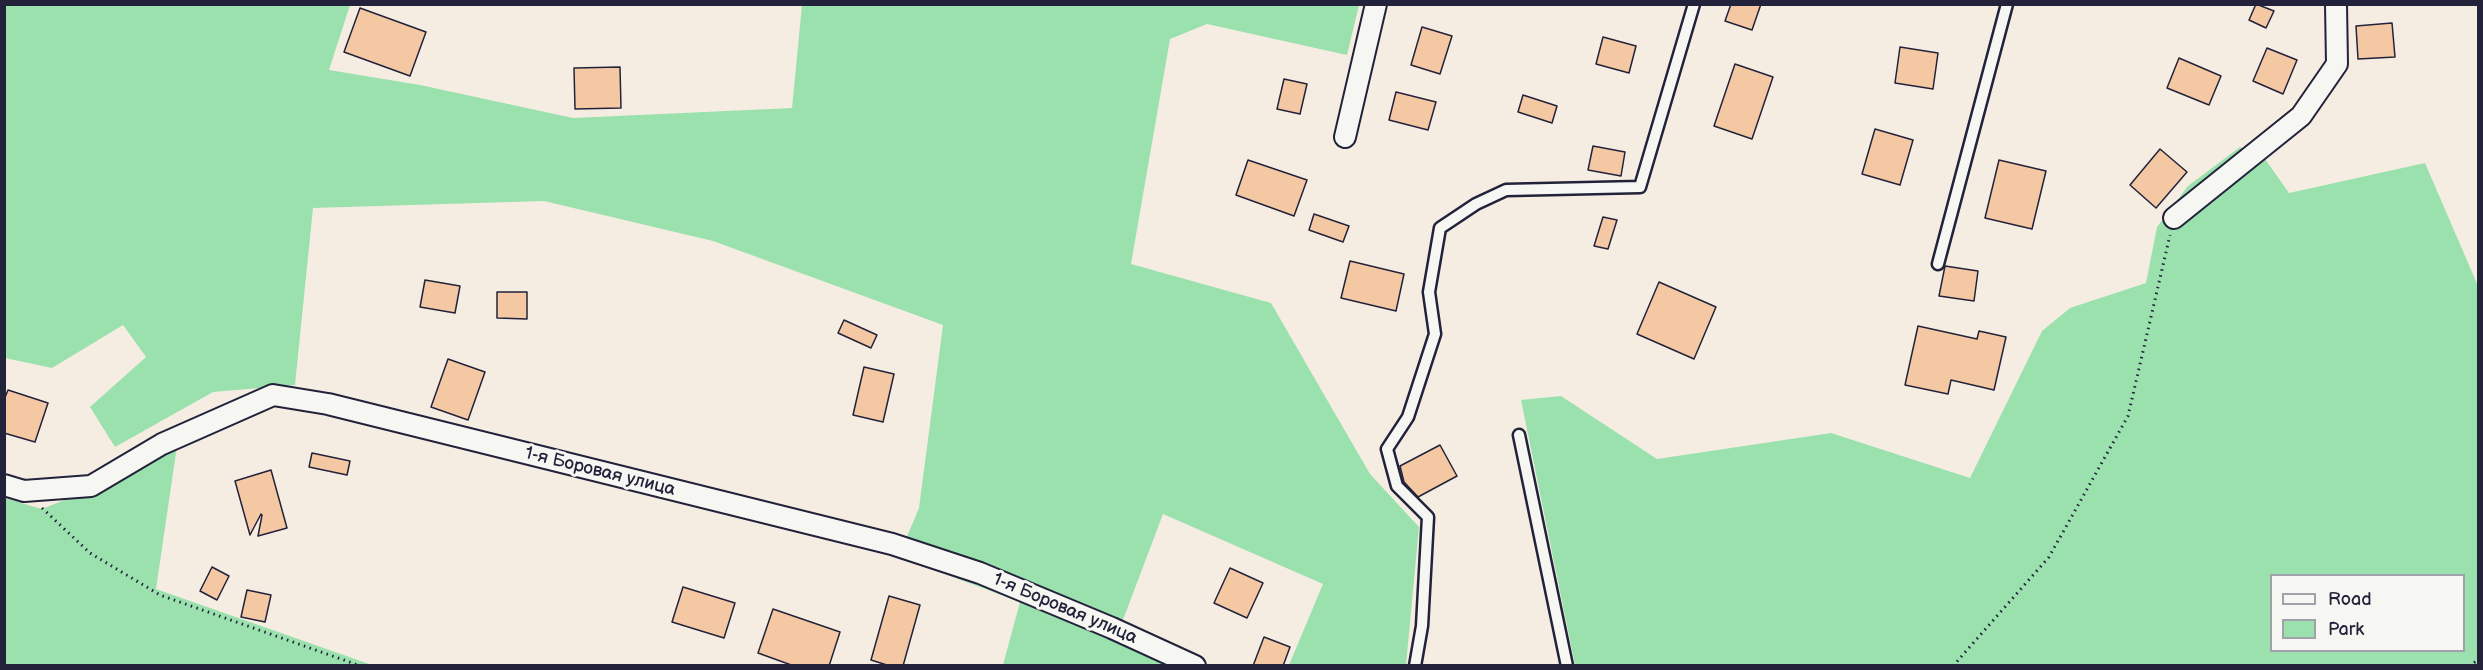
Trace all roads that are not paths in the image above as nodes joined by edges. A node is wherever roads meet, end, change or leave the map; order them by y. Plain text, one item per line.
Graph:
1 (1376, 4) edge
2 (1694, 4) edge
3 (2007, 4) edge
4 (2336, 4) edge
5 (1345, 137) dead end
6 (2174, 218) road end
7 (1938, 264) dead end
8 (1519, 435) dead end
9 (4, 485) edge
10 (1194, 666) edge
11 (1415, 666) edge
12 (1567, 666) edge

1 - 5 street
2 - 11 lane
3 - 7 lane
4 - 6 street
8 - 12 lane
9 - 10 street, 1-я Боровая улица

